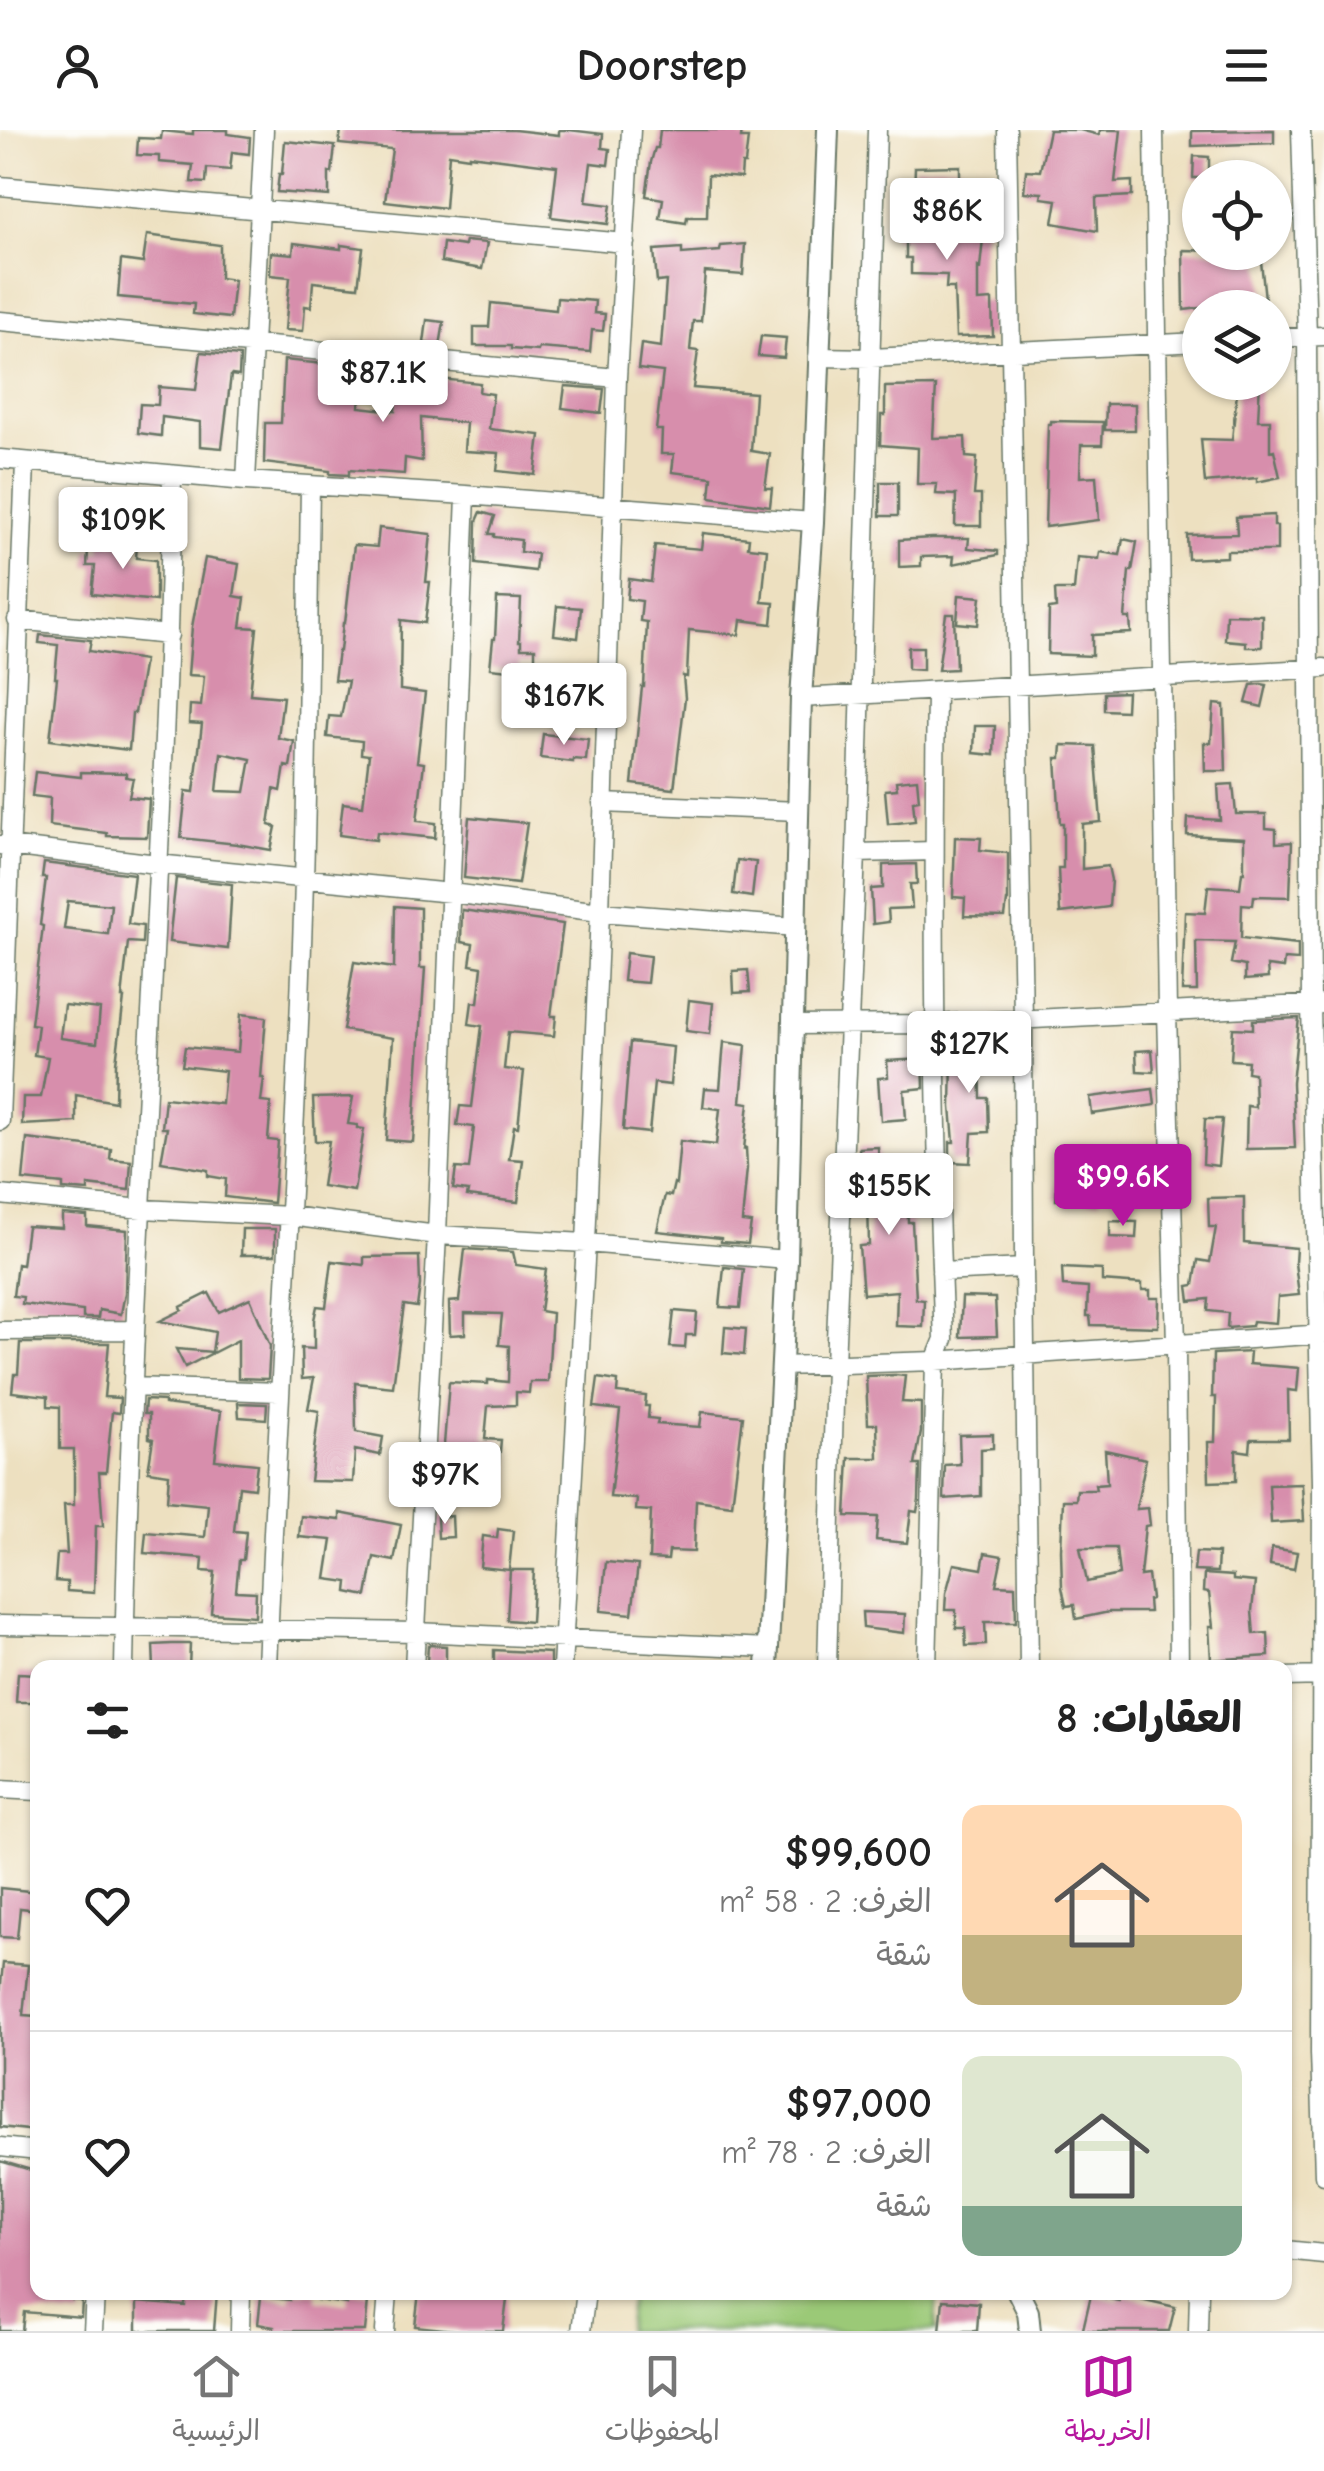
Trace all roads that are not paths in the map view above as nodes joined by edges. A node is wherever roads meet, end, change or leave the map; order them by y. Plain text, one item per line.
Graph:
1 (264, 130) edge
2 (632, 130) edge
3 (828, 130) edge
4 (877, 130) edge
5 (1007, 130) edge
6 (1154, 130) edge
7 (1301, 130) edge
8 (0, 186) edge
9 (260, 210) junction
10 (625, 243) junction
11 (0, 321) edge
12 (1316, 336) edge
13 (1182, 343) edge
14 (253, 344) junction
15 (1156, 344) junction
16 (1010, 350) junction
17 (818, 357) junction
18 (871, 358) junction
19 (617, 378) junction
20 (0, 459) edge
21 (25, 462) junction
22 (172, 475) junction
23 (246, 481) junction
24 (310, 486) junction
25 (466, 494) junction
26 (613, 506) junction
27 (813, 522) junction
28 (18, 620) junction
29 (169, 636) junction
30 (1316, 668) edge
31 (1161, 676) junction
32 (1017, 685) junction
33 (936, 691) junction
34 (860, 695) junction
35 (800, 698) junction
36 (602, 802) junction
37 (799, 812) junction
38 (6, 845) edge
39 (934, 851) junction
40 (856, 853) junction
41 (157, 864) junction
42 (304, 879) junction
43 (451, 894) junction
44 (600, 912) junction
45 (796, 927) junction
46 (1318, 1004) edge
47 (1166, 1012) junction
48 (1023, 1019) junction
49 (936, 1024) junction
50 (793, 1025) junction
51 (848, 1026) junction
52 (0, 1120) edge
53 (0, 1195) edge
54 (142, 1208) junction
55 (290, 1216) junction
56 (437, 1235) junction
57 (586, 1243) junction
58 (787, 1260) junction
59 (1024, 1268) junction
60 (941, 1272) junction
61 (0, 1330) edge
62 (135, 1330) junction
63 (1321, 1335) edge
64 (1176, 1345) junction
65 (1025, 1354) junction
66 (934, 1361) junction
67 (835, 1364) junction
68 (782, 1366) junction
69 (132, 1387) junction
70 (279, 1392) junction
71 (0, 1625) edge
72 (124, 1628) junction
73 (268, 1631) junction
74 (416, 1632) junction
75 (563, 1640) junction
76 (768, 1658) edge
77 (124, 1660) edge
78 (266, 1660) edge
79 (414, 1660) edge
80 (562, 1660) edge
81 (827, 1660) edge
82 (927, 1660) edge
83 (1029, 1660) edge
84 (1179, 1660) edge
85 (1292, 1676) edge
86 (1322, 1676) edge
87 (0, 1789) edge
88 (30, 1791) edge
89 (1322, 2053) edge
90 (0, 2147) edge
91 (30, 2149) edge
92 (1324, 2175) edge
93 (1292, 2251) edge
94 (1324, 2254) edge
95 (95, 2300) edge
96 (241, 2300) edge
97 (387, 2300) edge
98 (587, 2300) edge
99 (1022, 2300) edge
100 (1199, 2300) edge
101 (93, 2331) edge
102 (240, 2331) edge
103 (385, 2331) edge
104 (582, 2331) edge
105 (1030, 2331) edge
106 (1198, 2331) edge

1 - 9 street
2 - 10 street
3 - 17 street
4 - 18 street
5 - 16 street
6 - 15 street
7 - 12 street
8 - 9 street
9 - 10 street
9 - 14 street
10 - 19 street
11 - 14 street
12 - 30 street
13 - 15 street
14 - 19 street
14 - 23 street
15 - 16 street
15 - 31 street
16 - 18 street
16 - 32 street
17 - 18 street
17 - 27 street
18 - 34 street
19 - 26 street
20 - 21 street
21 - 22 street
21 - 28 street
22 - 23 street
22 - 29 street
23 - 24 street
24 - 25 street
24 - 42 street
25 - 26 street
25 - 43 street
26 - 27 street
26 - 36 street
27 - 35 street
28 - 29 street
28 - 38 street
29 - 41 street
30 - 31 street
30 - 46 street
31 - 32 street
31 - 47 street
32 - 33 street
32 - 48 street
33 - 34 street
33 - 39 street
34 - 35 street
34 - 40 street
35 - 37 street
36 - 37 street
36 - 44 street
37 - 45 street
38 - 41 street
38 - 52 street
39 - 40 street
39 - 49 street
40 - 51 street
41 - 42 street
41 - 54 street
42 - 43 street
42 - 55 street
43 - 44 street
43 - 56 street
44 - 45 street
44 - 57 street
45 - 50 street
46 - 47 street
46 - 63 street
47 - 48 street
47 - 64 street
48 - 49 street
48 - 59 street
49 - 51 street
49 - 60 street
50 - 51 street
50 - 58 street
51 - 67 street
53 - 54 street
54 - 55 street
54 - 62 street
55 - 56 street
55 - 70 street
56 - 57 street
56 - 74 street
57 - 58 street
57 - 75 street
58 - 68 street
59 - 60 street
59 - 65 street
60 - 66 street
61 - 62 street
62 - 69 street
63 - 64 street
63 - 86 street
64 - 65 street
64 - 84 street
65 - 66 street
65 - 83 street
66 - 67 street
66 - 82 street
67 - 68 street
67 - 81 street
68 - 76 street
69 - 70 street
69 - 72 street
70 - 73 street
71 - 72 street
72 - 73 street
72 - 77 street
73 - 74 street
73 - 78 street
74 - 75 street
74 - 79 street
75 - 76 street
75 - 80 street
85 - 86 street
86 - 89 street
87 - 88 street
89 - 92 street
90 - 91 street
93 - 94 street
95 - 101 street
96 - 102 street
97 - 103 street
98 - 104 street
99 - 105 street
100 - 106 street

